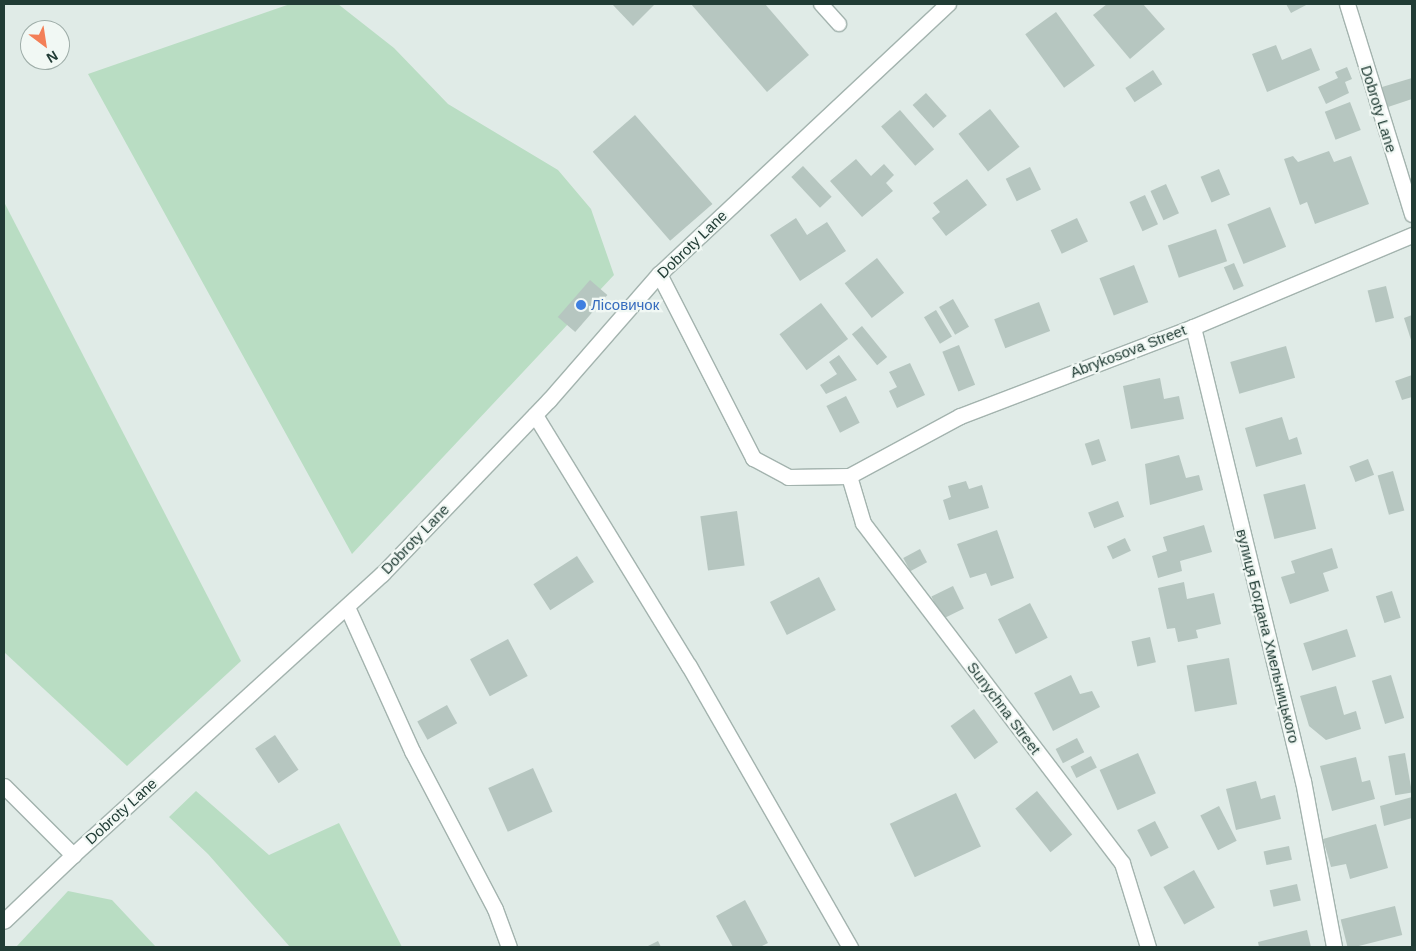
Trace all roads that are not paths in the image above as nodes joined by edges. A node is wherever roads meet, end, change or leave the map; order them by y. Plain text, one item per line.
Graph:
1 (821, 4) edge
2 (948, 4) edge
3 (1347, 4) edge
4 (839, 24) dead end
5 (1412, 214) edge
6 (1412, 235) edge
7 (659, 274) junction
8 (1193, 326) junction
9 (535, 415) junction
10 (849, 476) junction
11 (347, 607) junction
12 (4, 786) edge
13 (73, 855) junction
14 (4, 921) edge
15 (509, 947) edge
16 (850, 947) edge
17 (1148, 947) edge
18 (1334, 947) edge

1 - 4 lane
2 - 7 street, Dobroty Lane
3 - 5 street, Dobroty Lane
6 - 8 street, Abrykosova Street
7 - 9 street, Dobroty Lane
7 - 10 street
8 - 10 street, Abrykosova Street
8 - 18 street, вулиця Богдана Хмельницького
9 - 11 street, Dobroty Lane
9 - 16 street
10 - 17 street, Sunychna Street
11 - 13 street, Dobroty Lane
11 - 15 street
12 - 13 street
13 - 14 street, Dobroty Lane

